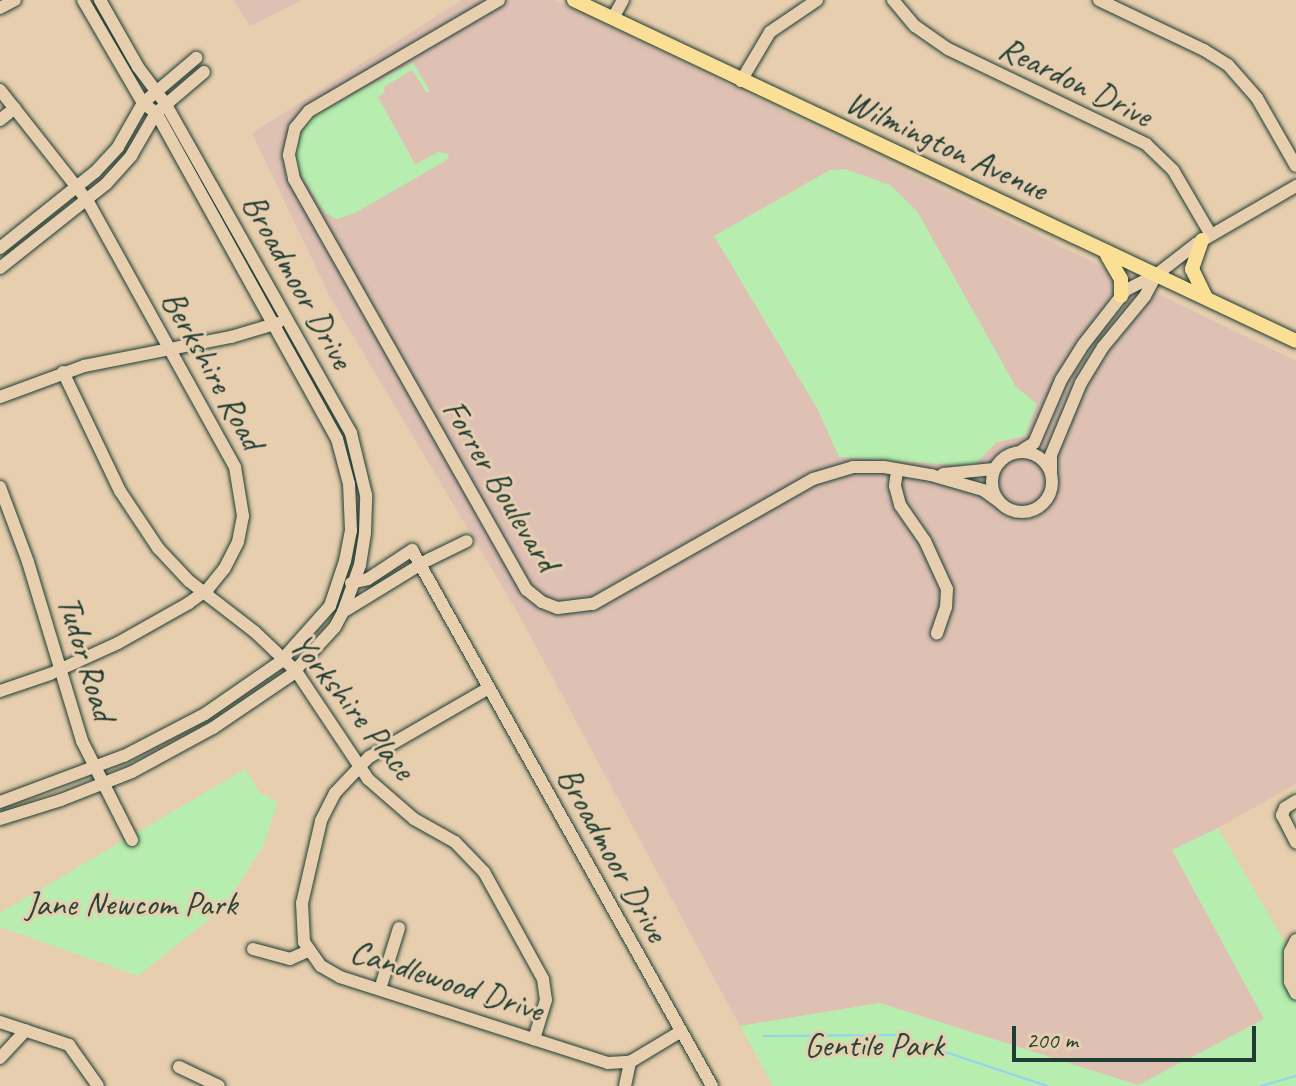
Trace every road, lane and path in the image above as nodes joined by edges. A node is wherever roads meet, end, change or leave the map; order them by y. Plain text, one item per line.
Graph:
1 (15, 0) edge
2 (83, 0) edge
3 (100, 0) edge
4 (499, 0) edge
5 (574, 0) edge
6 (623, 0) edge
7 (817, 0) edge
8 (893, 0) edge
9 (1099, 0) edge
10 (0, 8) edge
11 (613, 18) junction
12 (196, 58) dead end
13 (204, 72) dead end
14 (741, 81) junction
15 (0, 90) edge
16 (149, 97) junction
17 (15, 108) junction
18 (161, 108) junction
19 (0, 120) edge
20 (1296, 166) edge
21 (1296, 186) edge
22 (76, 188) junction
23 (87, 200) junction
24 (1207, 237) junction
25 (0, 248) edge
26 (1104, 251) junction
27 (0, 268) edge
28 (1156, 275) junction
29 (1121, 296) junction
30 (1206, 299) junction
31 (286, 318) junction
32 (273, 325) junction
33 (1296, 341) edge
34 (169, 347) junction
35 (63, 372) junction
36 (0, 397) edge
37 (1021, 451) junction
38 (994, 469) junction
39 (897, 471) junction
40 (1051, 472) junction
41 (931, 475) junction
42 (0, 487) edge
43 (998, 501) junction
44 (467, 541) dead end
45 (419, 566) junction
46 (339, 582) junction
47 (354, 584) junction
48 (203, 593) junction
49 (343, 612) junction
50 (937, 633) dead end
51 (284, 659) junction
52 (59, 670) junction
53 (296, 671) junction
54 (487, 689) junction
55 (0, 691) edge
56 (358, 767) junction
57 (95, 769) junction
58 (102, 785) junction
59 (1296, 801) edge
60 (0, 802) edge
61 (0, 819) edge
62 (132, 840) dead end
63 (1296, 843) edge
64 (399, 928) dead end
65 (1296, 940) edge
66 (253, 949) dead end
67 (308, 951) junction
68 (380, 989) junction
69 (1296, 994) edge
70 (0, 1022) edge
71 (26, 1030) junction
72 (680, 1032) junction
73 (534, 1039) junction
74 (0, 1058) edge
75 (630, 1062) junction
76 (179, 1067) dead end
77 (98, 1086) edge
78 (219, 1086) edge
79 (625, 1086) edge
80 (712, 1086) edge

1 - 10 street
2 - 16 street, Broadmoor Drive
3 - 16 street, Broadmoor Drive
4 - 39 street, Forrer Boulevard
5 - 11 main road, Wilmington Avenue
6 - 11 street
7 - 14 street
8 - 24 street, Reardon Drive
9 - 20 street
11 - 14 main road, Wilmington Avenue
12 - 16 street
13 - 18 street
14 - 26 main road, Wilmington Avenue
15 - 17 street, Berkshire Road
16 - 18 street, Broadmoor Drive
16 - 22 street
17 - 19 street
17 - 22 street, Berkshire Road
18 - 23 street
18 - 31 street, Broadmoor Drive
18 - 32 street, Broadmoor Drive
21 - 24 street, Forrer Boulevard
22 - 23 street, Berkshire Road
22 - 25 street
23 - 27 street
23 - 34 street, Berkshire Road
24 - 28 street, Forrer Boulevard
24 - 30 main road
26 - 28 main road, Wilmington Avenue
26 - 29 main road
28 - 29 street, Forrer Boulevard
28 - 30 main road, Wilmington Avenue
28 - 40 street, Forrer Boulevard
29 - 37 street, Forrer Boulevard
30 - 33 main road, Wilmington Avenue
31 - 32 street
31 - 47 street, Broadmoor Drive
32 - 34 street
32 - 46 street, Broadmoor Drive
34 - 35 street
34 - 48 street, Berkshire Road
35 - 36 street
35 - 48 street, Yorkshire Place
37 - 38 street, Forrer Boulevard
37 - 40 street
38 - 41 street, Forrer Boulevard
38 - 43 street
39 - 41 street, Forrer Boulevard
39 - 50 street
40 - 43 street, Forrer Boulevard
41 - 43 street, Forrer Boulevard
42 - 52 street, Tudor Road
44 - 45 street
45 - 47 street
45 - 49 street
45 - 54 street, Broadmoor Drive
46 - 47 street
46 - 51 street, Broadmoor Drive
47 - 49 street, Broadmoor Drive
48 - 51 street, Yorkshire Place
48 - 52 street, Berkshire Road
49 - 53 street
51 - 53 street, Yorkshire Place
51 - 57 street
52 - 55 street, Berkshire Road
52 - 57 street, Tudor Road
53 - 56 street, Yorkshire Place
53 - 58 street
54 - 56 street
54 - 72 street, Broadmoor Drive
56 - 67 street
56 - 73 street, Yorkshire Place
57 - 58 street, Tudor Road
57 - 60 street
58 - 61 street
58 - 62 street, Tudor Road
59 - 63 street
64 - 68 street
65 - 69 street
66 - 67 street, Candlewood Drive
67 - 68 street, Candlewood Drive
68 - 73 street, Candlewood Drive
70 - 71 street
71 - 74 street
71 - 77 street
72 - 75 street
72 - 80 street, Broadmoor Drive
73 - 75 street, Candlewood Drive
75 - 79 street
76 - 78 street

